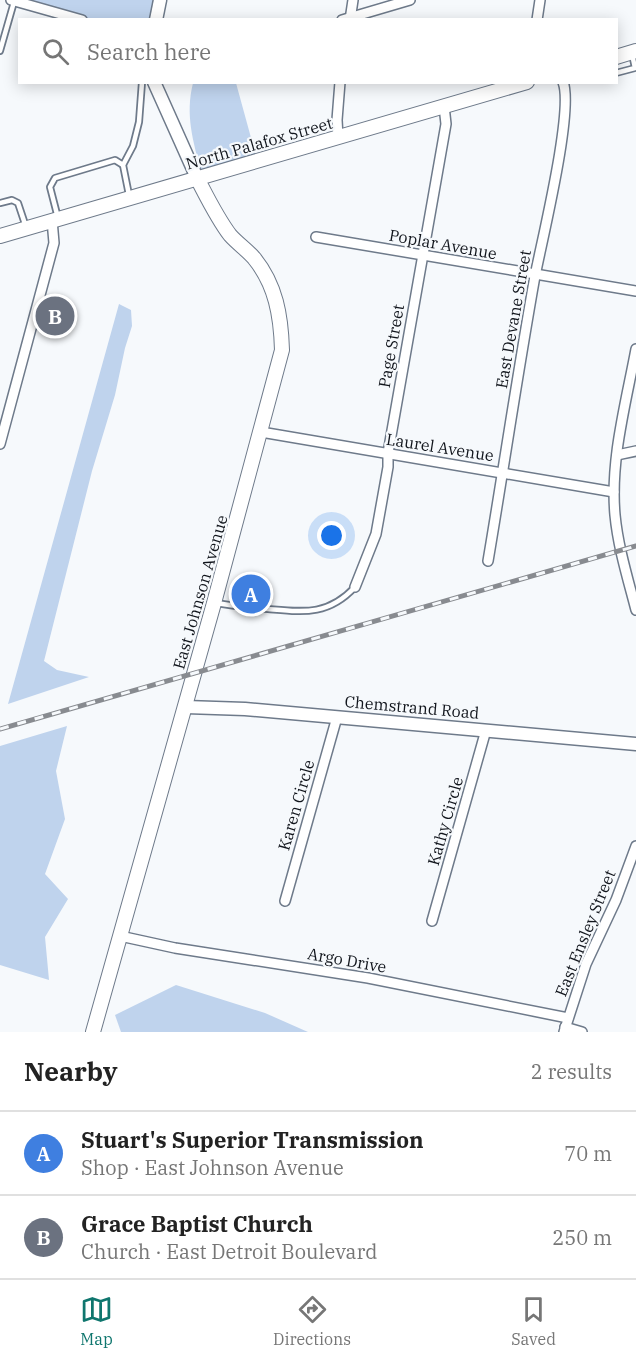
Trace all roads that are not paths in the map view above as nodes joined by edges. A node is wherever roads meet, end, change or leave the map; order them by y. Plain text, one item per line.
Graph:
1 (13, 0) edge
2 (160, 0) edge
3 (353, 0) edge
4 (410, 0) edge
5 (540, 0) edge
6 (75, 18) edge
7 (156, 18) edge
8 (347, 18) edge
9 (350, 18) edge
10 (537, 18) edge
11 (0, 51) edge
12 (634, 52) edge
13 (618, 56) edge
14 (618, 72) edge
15 (142, 84) edge
16 (155, 84) edge
17 (340, 84) edge
18 (520, 84) edge
19 (564, 84) edge
20 (444, 106) junction
21 (338, 137) junction
22 (123, 165) junction
23 (197, 178) junction
24 (129, 198) junction
25 (0, 203) edge
26 (55, 219) junction
27 (26, 228) junction
28 (0, 236) edge
29 (316, 237) dead end
30 (422, 255) junction
31 (535, 275) junction
32 (636, 291) edge
33 (636, 349) edge
34 (261, 432) junction
35 (0, 444) edge
36 (636, 451) edge
37 (388, 453) junction
38 (617, 455) junction
39 (503, 472) junction
40 (614, 492) junction
41 (488, 561) dead end
42 (355, 587) joint
43 (214, 603) junction
44 (636, 610) edge
45 (186, 707) junction
46 (337, 717) junction
47 (486, 730) junction
48 (636, 744) edge
49 (636, 846) edge
50 (285, 901) dead end
51 (432, 921) dead end
52 (120, 936) junction
53 (566, 1026) edge
54 (93, 1032) edge
55 (582, 1032) edge

1 - 6 street
1 - 11 lane
2 - 7 street
3 - 8 street
4 - 9 street
5 - 10 street
12 - 13 main road
12 - 14 lane
15 - 22 lane
16 - 23 street
17 - 21 street
18 - 20 main road, North Palafox Street
19 - 31 street, East Devane Street
20 - 21 main road, North Palafox Street
20 - 30 street, Page Street
21 - 23 main road, North Palafox Street
22 - 24 lane
22 - 26 lane
23 - 24 main road, North Palafox Street
23 - 34 main road, East Johnson Avenue
24 - 26 main road, North Palafox Street
25 - 27 lane
26 - 27 main road, North Palafox Street
26 - 35 street
27 - 28 main road, North Palafox Street
29 - 30 street, Poplar Avenue
30 - 31 street, Poplar Avenue
30 - 37 street, Page Street
31 - 32 street, Poplar Avenue
31 - 39 street, East Devane Street
33 - 38 street
34 - 37 street, Laurel Avenue
34 - 43 main road, East Johnson Avenue
36 - 38 street
37 - 39 street, Laurel Avenue
37 - 42 street, Page Street
38 - 40 street
39 - 40 street, Laurel Avenue
39 - 41 street, East Devane Street
40 - 44 street
42 - 43 lane
43 - 45 main road, East Johnson Avenue
45 - 46 street, Chemstrand Road
45 - 52 main road, East Johnson Avenue
46 - 47 street, Chemstrand Road
46 - 50 street, Karen Circle
47 - 48 street, Chemstrand Road
47 - 51 street, Kathy Circle
49 - 53 street, East Ensley Street
52 - 53 street, Argo Drive
52 - 54 main road, East Johnson Avenue
53 - 55 street, Argo Drive

